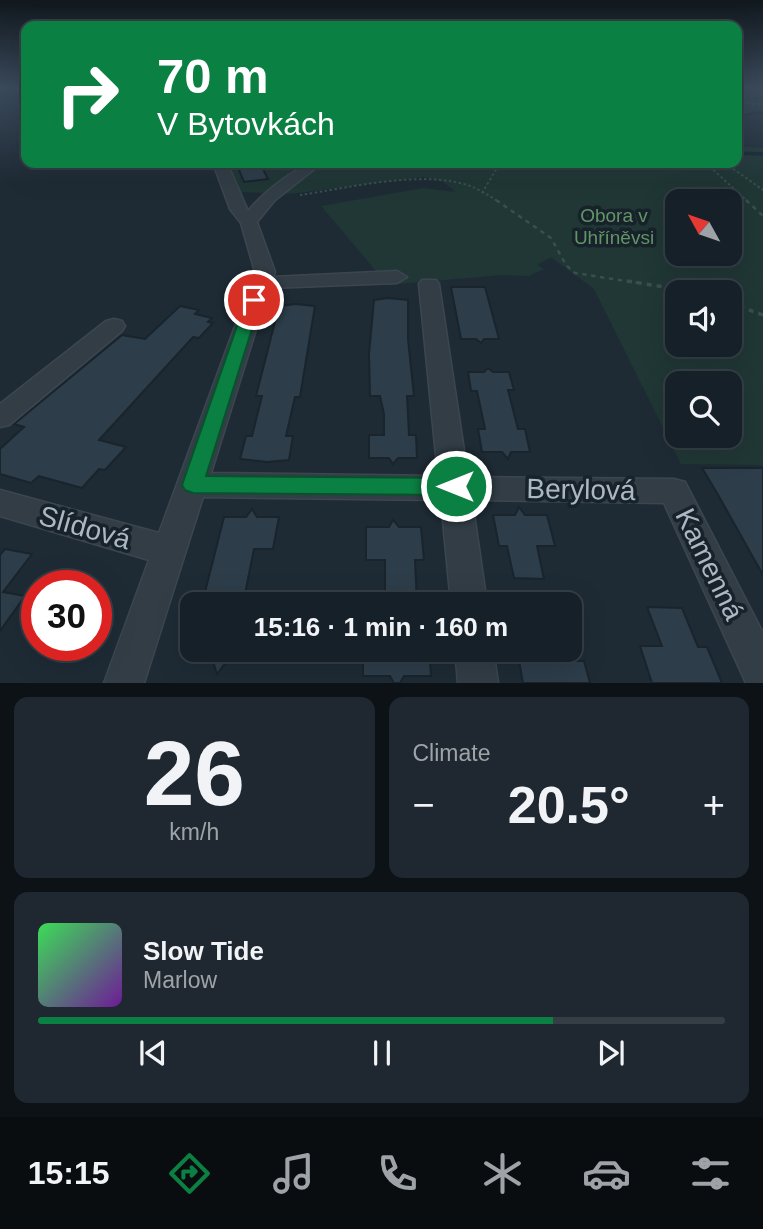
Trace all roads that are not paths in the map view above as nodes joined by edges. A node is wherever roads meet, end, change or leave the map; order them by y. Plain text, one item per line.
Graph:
1 (222, 168) edge
2 (310, 168) edge
3 (231, 194) junction
4 (270, 198) junction
5 (249, 222) junction
6 (397, 277) dead end
7 (429, 284) dead end
8 (257, 291) junction
9 (114, 326) dead end
10 (0, 418) edge
11 (193, 485) junction
12 (456, 486) junction
13 (674, 491) joint
14 (0, 503) edge
15 (170, 551) junction
16 (468, 592) edge
17 (476, 662) edge
18 (763, 675) edge
19 (124, 683) edge
20 (478, 683) edge

1 - 3 street
2 - 4 street
3 - 4 street
3 - 5 street
4 - 5 street
5 - 8 street
6 - 8 street
7 - 12 street
8 - 11 street
9 - 10 street
11 - 12 street, Berylová
11 - 15 street
12 - 13 street, Berylová
12 - 16 street
13 - 18 street, Kamenná
14 - 15 street, Slídová
15 - 19 street
17 - 20 street

